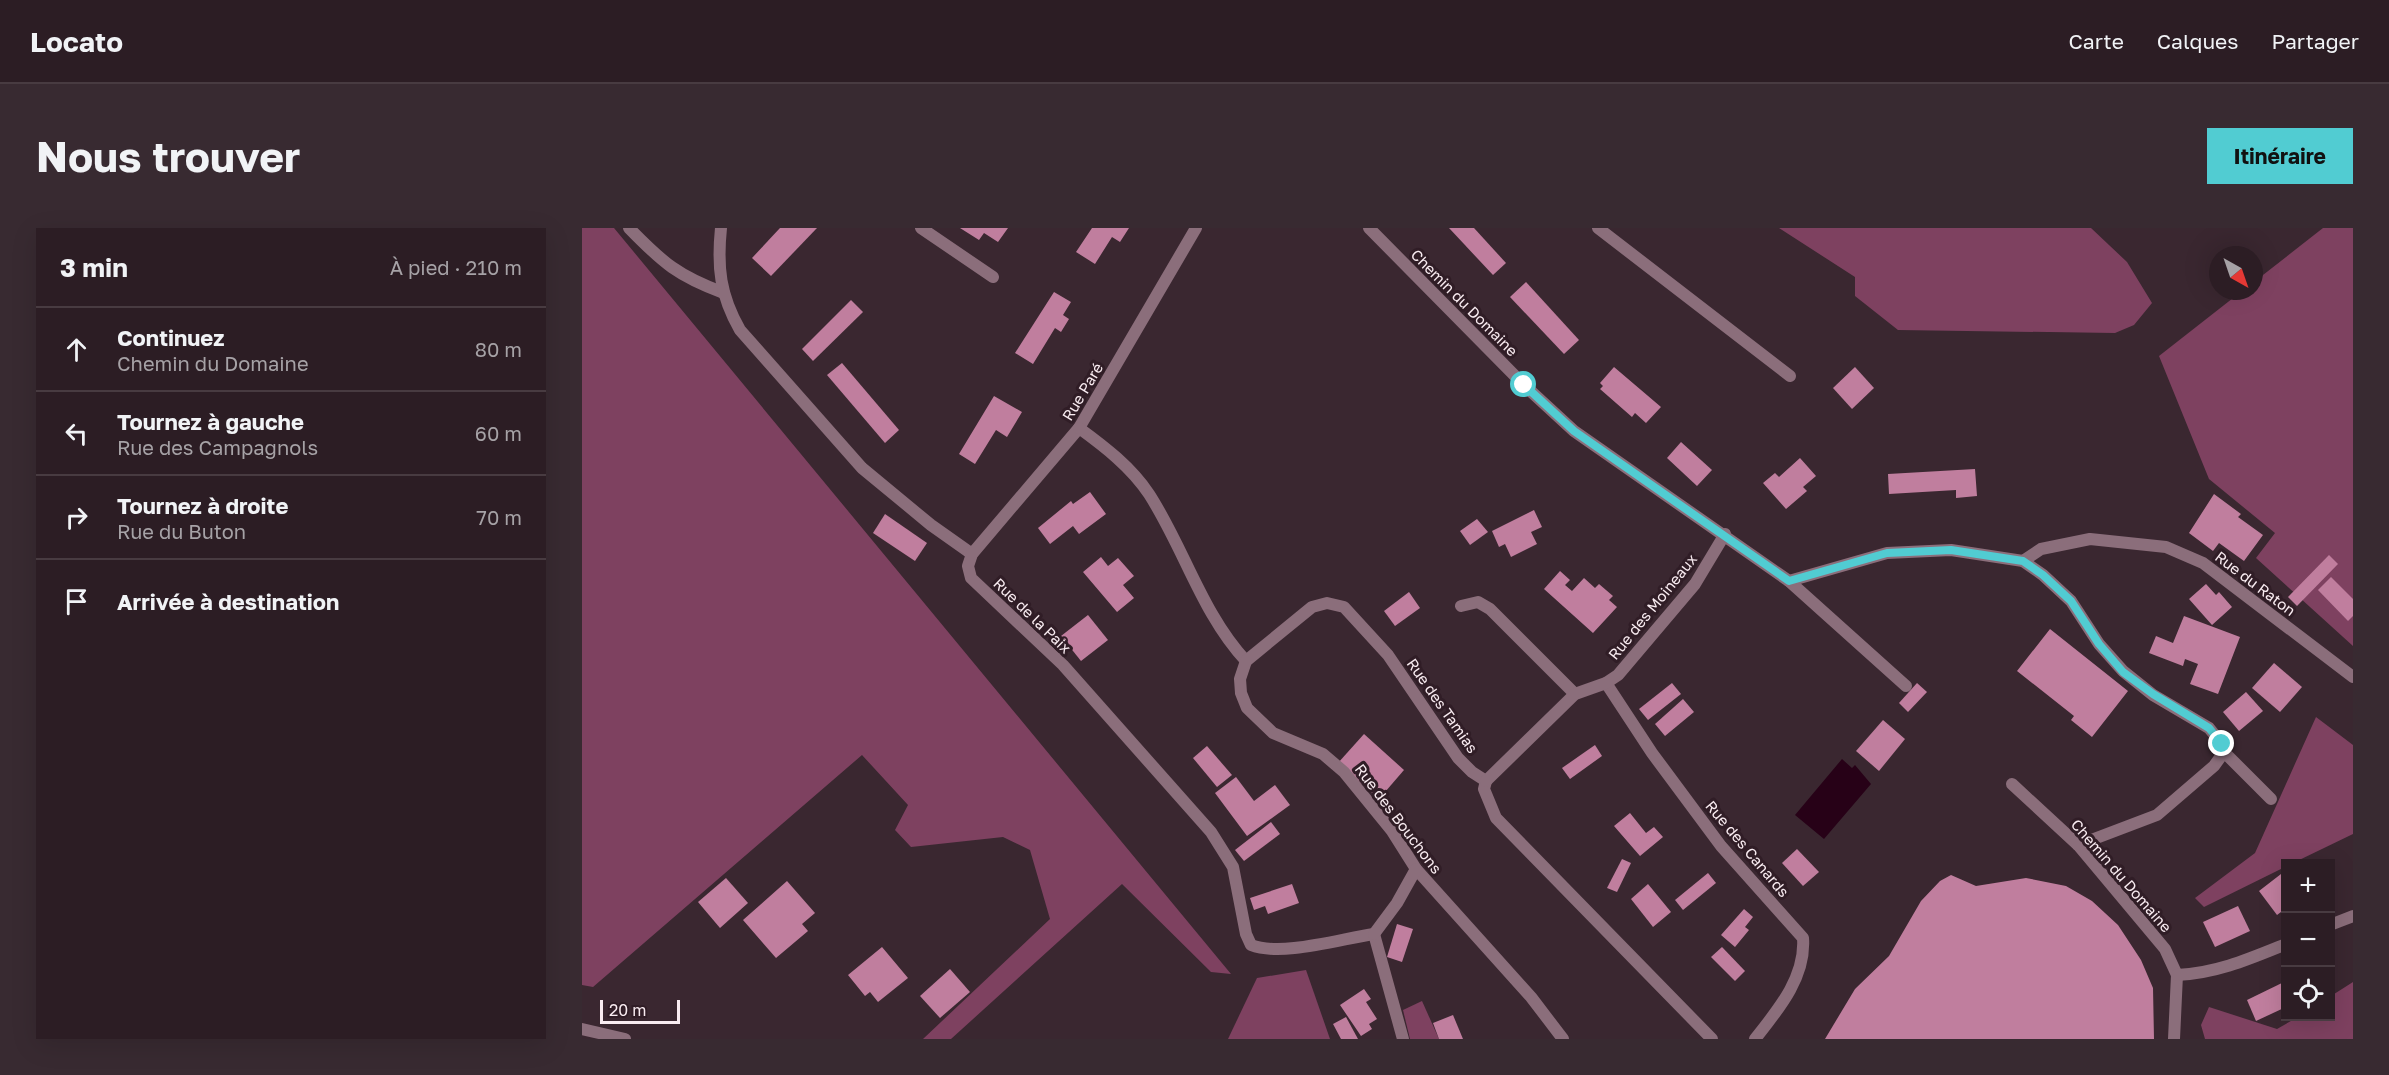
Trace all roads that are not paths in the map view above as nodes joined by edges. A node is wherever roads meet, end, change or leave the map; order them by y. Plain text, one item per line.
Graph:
1 (629, 228) edge
2 (721, 228) edge
3 (921, 228) edge
4 (1196, 228) edge
5 (1369, 228) edge
6 (1598, 228) edge
7 (993, 278) dead end
8 (724, 293) junction
9 (1790, 376) dead end
10 (1079, 428) junction
11 (1725, 534) junction
12 (972, 554) junction
13 (2023, 561) junction
14 (1789, 581) junction
15 (1461, 606) dead end
16 (1246, 661) junction
17 (2353, 677) edge
18 (1606, 682) junction
19 (1906, 686) dead end
20 (1575, 694) junction
21 (2224, 752) junction
22 (1486, 781) junction
23 (2012, 784) dead end
24 (2271, 799) dead end
25 (2078, 845) junction
26 (1416, 869) junction
27 (2353, 916) edge
28 (2335, 924) edge
29 (1374, 934) junction
30 (2281, 946) edge
31 (2177, 975) junction
32 (582, 1029) edge
33 (626, 1039) edge
34 (1403, 1039) edge
35 (1563, 1039) edge
36 (1712, 1039) edge
37 (1755, 1039) edge
38 (2174, 1039) edge

1 - 8 street
2 - 8 street
3 - 7 street
4 - 10 street, Rue Paré
5 - 11 street, Chemin du Domaine
6 - 9 street
8 - 12 street
10 - 12 street, Rue Paré
10 - 16 street
11 - 14 street, Chemin du Domaine
11 - 18 street, Rue des Moineaux
12 - 29 street, Rue de la Paix
13 - 14 street
13 - 17 street, Rue du Raton
13 - 21 street
14 - 19 street, Chemin du Domaine
15 - 20 street
16 - 22 street, Rue des Tamias
16 - 26 street, Rue des Bouchons
18 - 20 street, Rue des Moineaux
18 - 37 street, Rue des Canards
20 - 22 street, Rue des Moineaux
21 - 24 street
21 - 25 street
22 - 36 street
23 - 25 street, Chemin du Domaine
25 - 31 street, Chemin du Domaine
26 - 29 street
26 - 35 street, Rue des Bouchons
27 - 28 street
29 - 34 street
30 - 31 street
31 - 38 street, Chemin du Domaine
32 - 33 street

